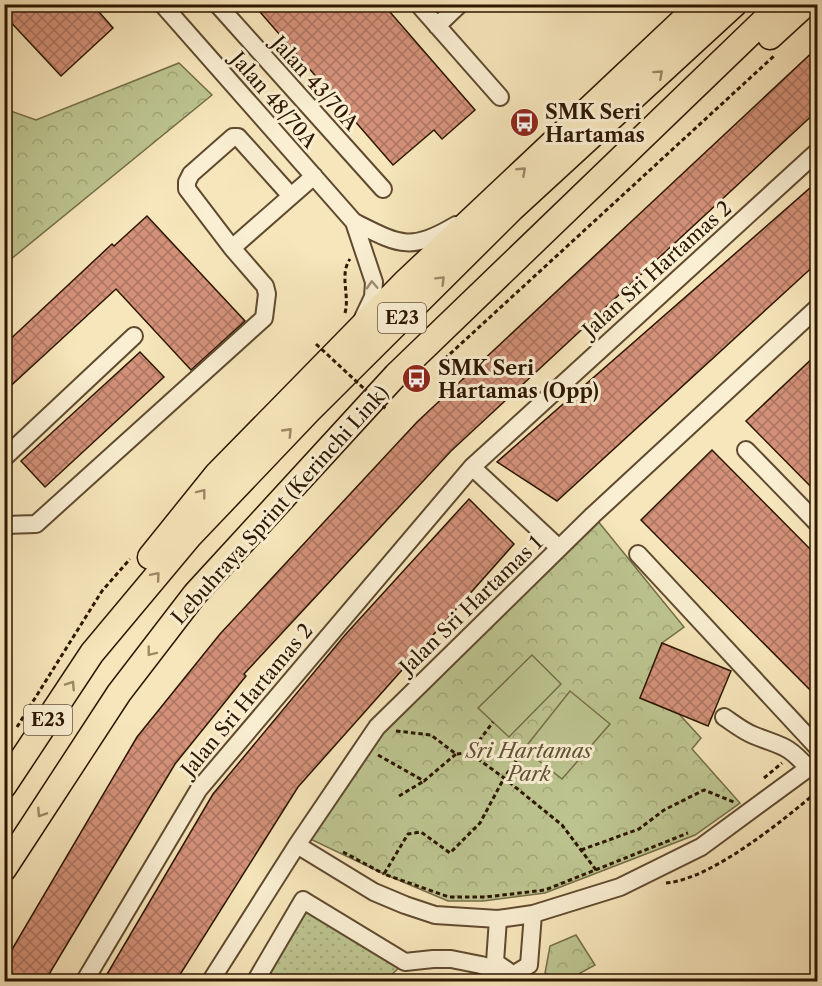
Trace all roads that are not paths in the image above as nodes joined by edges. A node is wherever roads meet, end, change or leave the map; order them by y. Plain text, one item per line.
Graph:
1 (162, 4) edge
2 (217, 4) edge
3 (418, 4) edge
4 (460, 4) edge
5 (700, 4) edge
6 (735, 4) edge
7 (781, 4) edge
8 (806, 4) edge
9 (438, 26) junction
10 (501, 97) dead end
11 (818, 151) edge
12 (314, 177) junction
13 (383, 189) dead end
14 (291, 196) junction
15 (479, 211) junction
16 (354, 222) junction
17 (232, 248) junction
18 (476, 299) junction
19 (818, 307) edge
20 (134, 336) dead end
21 (351, 337) junction
22 (746, 450) dead end
23 (4, 458) edge
24 (472, 467) junction
25 (5, 524) edge
26 (818, 524) edge
27 (559, 548) junction
28 (638, 554) dead end
29 (92, 653) junction
30 (724, 717) dead end
31 (818, 748) edge
32 (813, 765) edge
33 (4, 786) edge
34 (297, 845) junction
35 (4, 869) edge
36 (533, 914) junction
37 (498, 919) junction
38 (513, 975) junction
39 (84, 981) edge
40 (210, 981) edge
41 (255, 981) edge

1 - 12 street, Jalan 48/70A
2 - 13 street, Jalan 43/70A
3 - 9 street
4 - 9 street
15 -> 5 highway
29 -> 6 highway, Lebuhraya Sprint (Kerinchi Link) / E23
7 - 18 highway, Lebuhraya Sprint (Kerinchi Link) / E23
8 - 18 highway
9 - 10 street
11 - 24 street, Jalan Sri Hartamas 2
12 - 14 street
12 - 16 street, Jalan 48/70A
14 - 17 street
14 - 17 street
15 - 16 street, Jalan 48/70A
15 - 21 highway
21 -> 16 street, Jalan 48/70A
17 - 25 street
18 -> 35 highway, Lebuhraya Sprint (Kerinchi Link) / E23
19 - 27 street, Jalan Sri Hartamas 1
20 - 23 street
29 -> 21 highway
22 - 26 street
24 - 27 street
24 - 39 street, Jalan Sri Hartamas 2
27 - 34 street, Jalan Sri Hartamas 1
28 - 31 street
33 -> 29 highway, Lebuhraya Sprint (Kerinchi Link) / E23
30 - 32 street
32 - 36 street
34 - 37 street
34 - 40 street, Jalan Sri Hartamas 1
36 - 37 street
36 - 38 street
37 - 38 street
38 - 41 street

